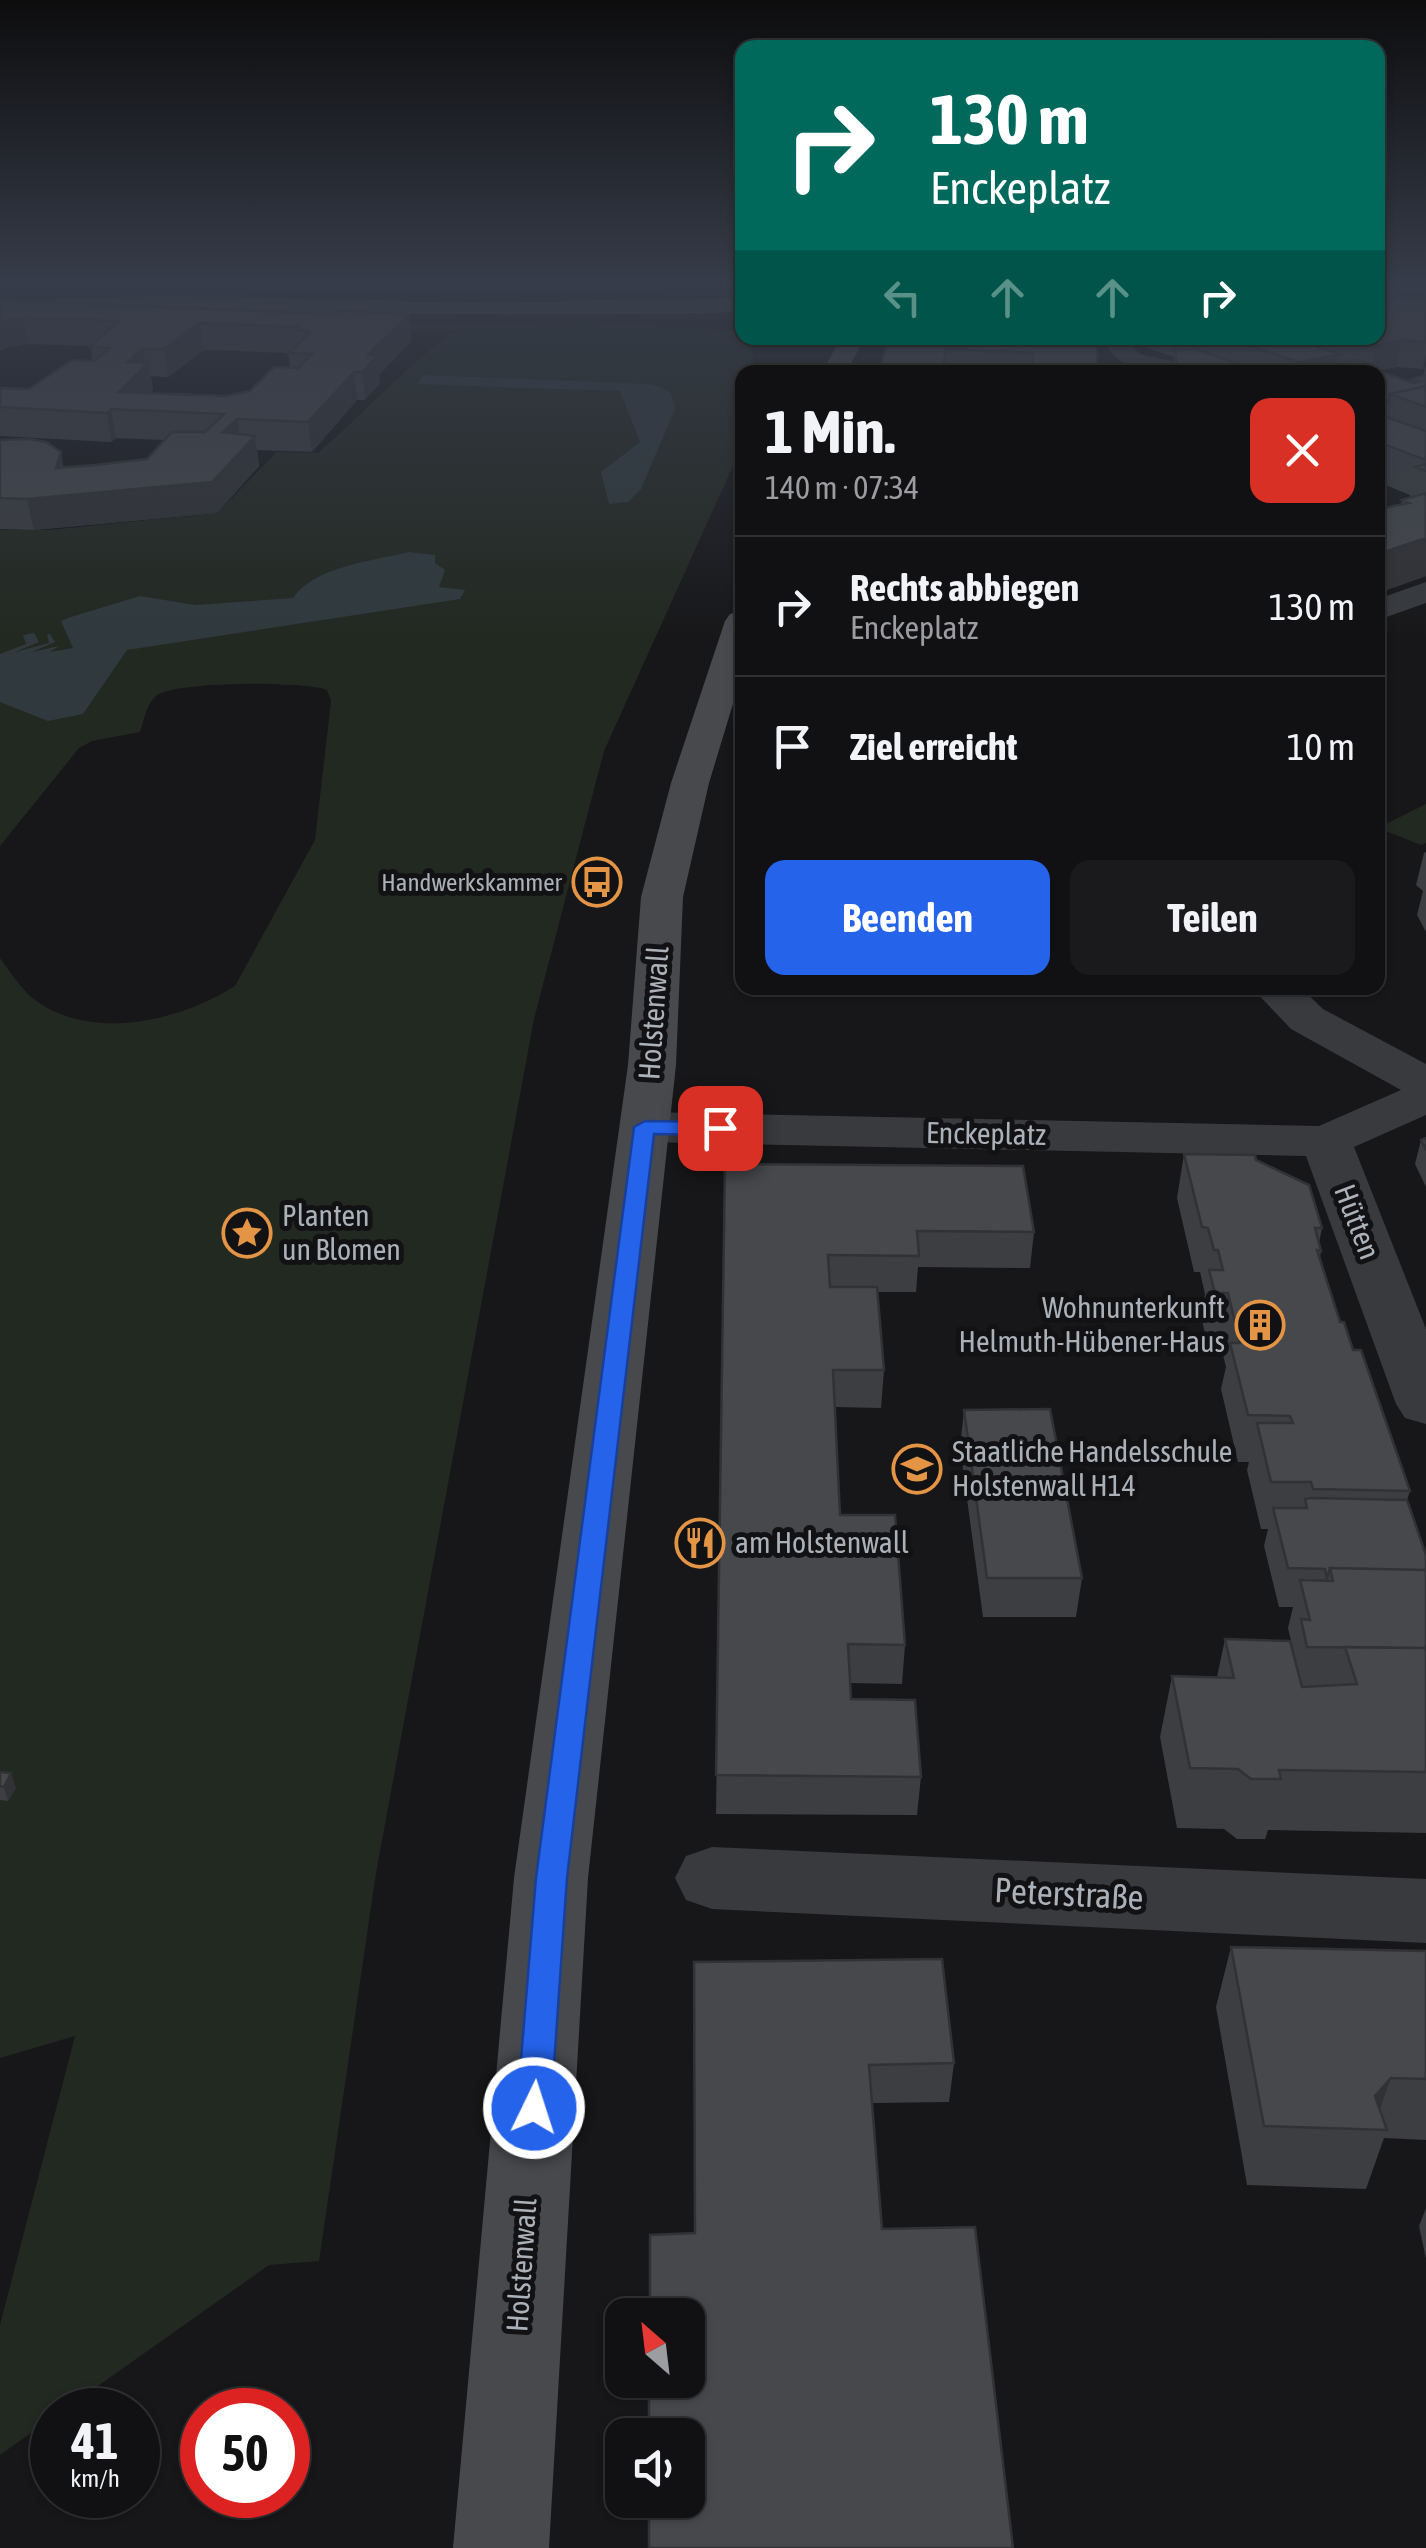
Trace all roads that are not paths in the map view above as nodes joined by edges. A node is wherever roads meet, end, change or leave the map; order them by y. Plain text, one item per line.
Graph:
1 (1426, 592) edge
2 (1385, 607) edge
3 (735, 649) edge
4 (1282, 995) edge
5 (1426, 1084) edge
6 (1426, 1097) edge
7 (645, 1127) junction
8 (1326, 1140) junction
9 (1426, 1404) edge
10 (712, 1878) dead end
11 (1426, 1911) edge
12 (501, 2548) edge

1 - 2 street
3 - 7 main road, Holstenwall
4 - 5 street
6 - 8 street
7 - 8 street, Enckeplatz
7 - 12 main road, Holstenwall
8 - 9 street, Hütten
10 - 11 street, Peterstraße

